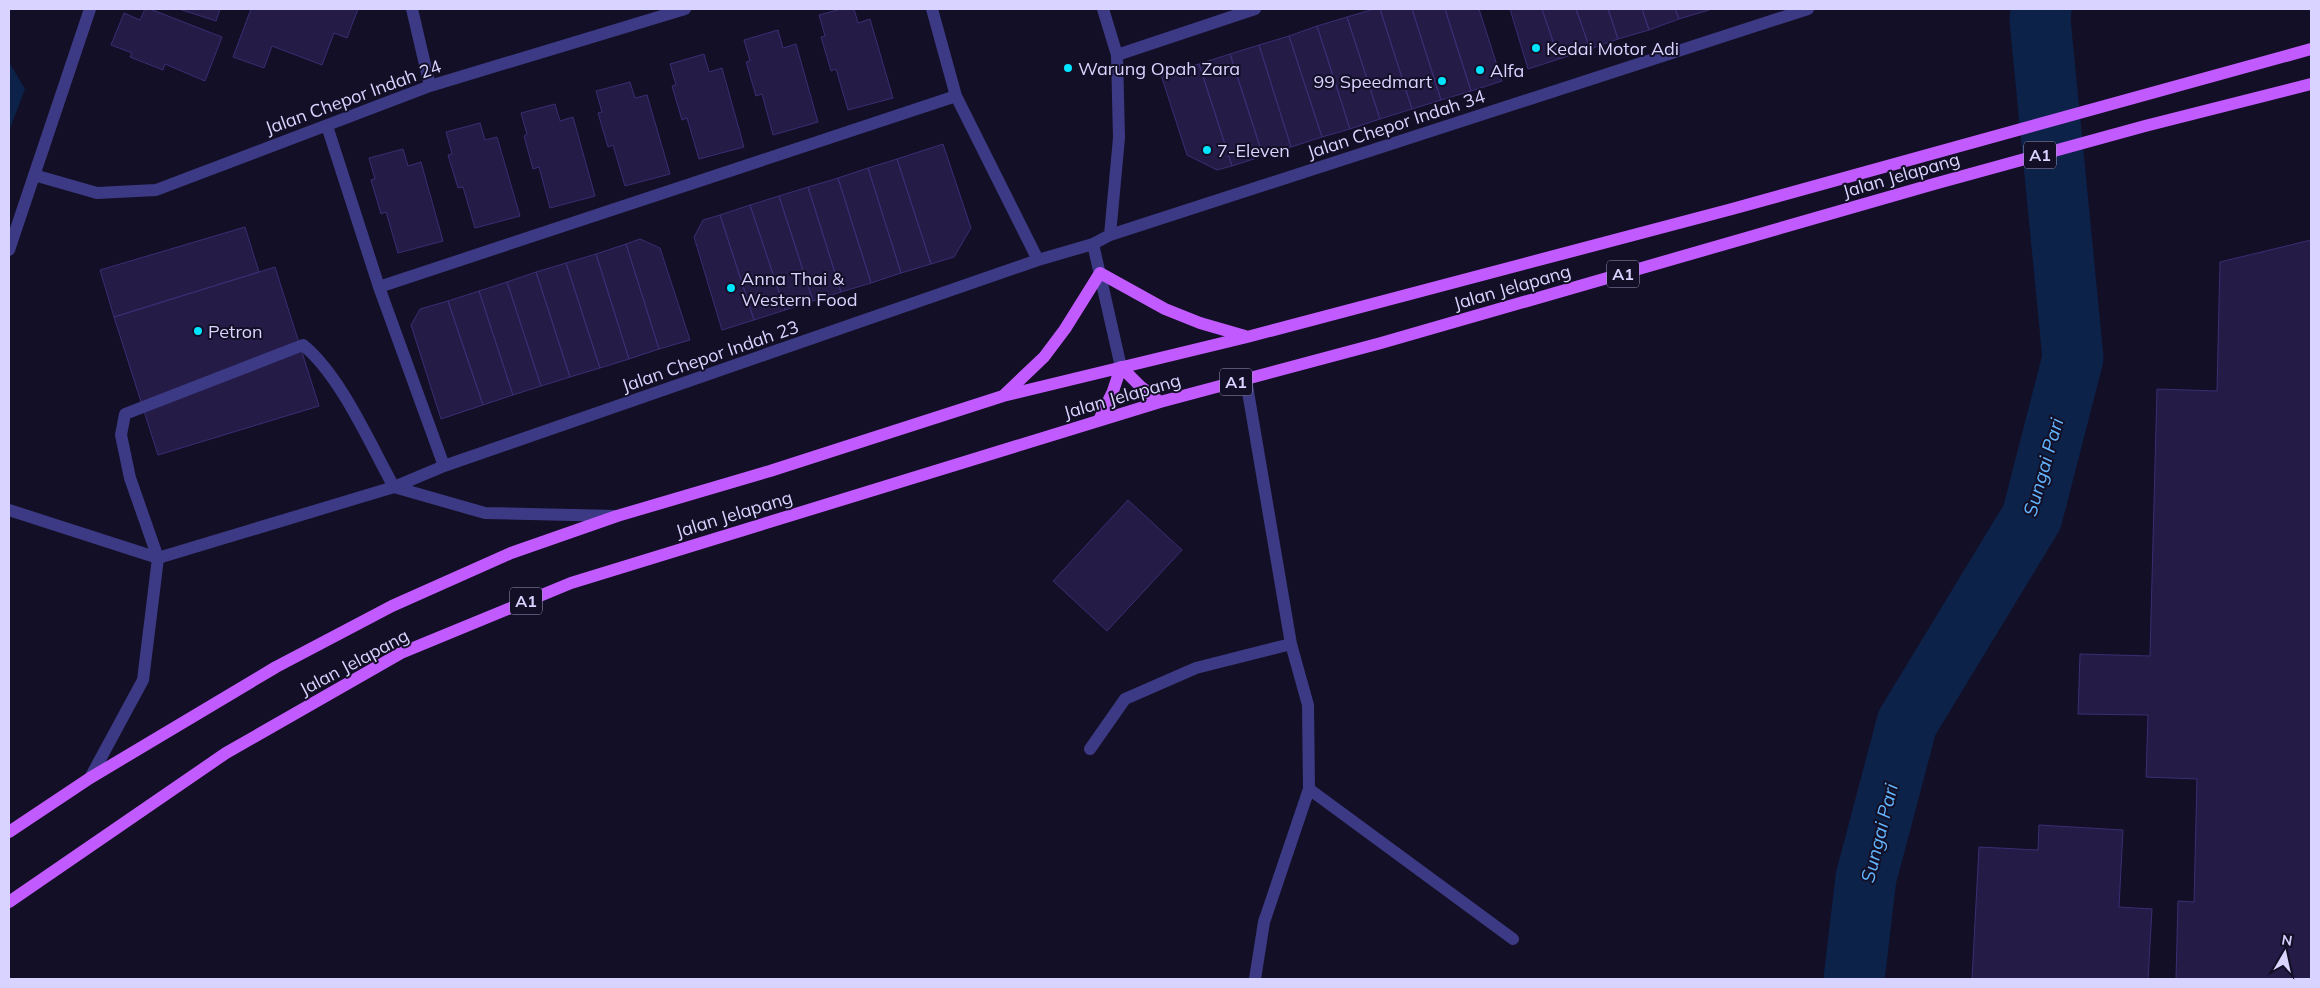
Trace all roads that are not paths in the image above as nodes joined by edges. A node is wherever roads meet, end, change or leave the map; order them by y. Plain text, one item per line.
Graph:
1 (90, 9) edge
2 (412, 9) edge
3 (684, 9) edge
4 (932, 9) edge
5 (1103, 9) edge
6 (1255, 9) edge
7 (1808, 9) edge
8 (2311, 49) edge
9 (1117, 56) junction
10 (2311, 84) edge
11 (430, 86) junction
12 (956, 96) junction
13 (327, 126) junction
14 (34, 175) junction
15 (1110, 235) junction
16 (1093, 244) junction
17 (9, 250) edge
18 (1038, 260) junction
19 (1100, 273) junction
20 (379, 287) junction
21 (1248, 337) junction
22 (1121, 367) junction
23 (1246, 380) junction
24 (1003, 396) junction
25 (1160, 402) junction
26 (1099, 420) junction
27 (444, 466) junction
28 (394, 487) junction
29 (9, 510) edge
30 (617, 516) junction
31 (158, 558) junction
32 (1291, 644) junction
33 (1090, 750) dead end
34 (90, 778) junction
35 (1309, 789) junction
36 (9, 832) edge
37 (9, 902) edge
38 (1513, 939) dead end
39 (1255, 979) edge

1 - 14 street
2 - 11 street
3 - 11 street, Jalan Chepor Indah 24
4 - 12 street
5 - 9 street
6 - 9 street
7 - 15 street, Jalan Chepor Indah 34
8 - 21 main road, Jalan Jelapang / A1
9 - 15 street
10 - 23 main road, Jalan Jelapang / A1
11 - 13 street, Jalan Chepor Indah 24
12 - 18 street
12 - 20 street
13 - 14 street, Jalan Chepor Indah 24
13 - 20 street
14 - 17 street
15 - 16 street, Jalan Chepor Indah 34
16 - 18 street, Jalan Chepor Indah 23
16 - 19 street
18 - 27 street, Jalan Chepor Indah 23
19 - 21 main road
19 - 22 street
19 - 24 main road
20 - 27 street
21 - 22 main road, Jalan Jelapang / A1
22 - 24 main road, Jalan Jelapang / A1
22 - 25 main road
22 - 26 main road
23 - 25 main road, Jalan Jelapang / A1
23 - 32 street
24 - 30 main road, Jalan Jelapang / A1
25 - 26 main road, Jalan Jelapang / A1
26 - 37 main road, Jalan Jelapang / A1
27 - 28 street, Jalan Chepor Indah 23
28 - 30 street
28 - 31 street, Jalan Chepor Indah 23
28 - 31 street
29 - 31 street
30 - 34 main road, Jalan Jelapang / A1
31 - 34 street
32 - 33 street
32 - 35 street
34 - 36 main road, Jalan Jelapang / A1
35 - 38 street
35 - 39 street

